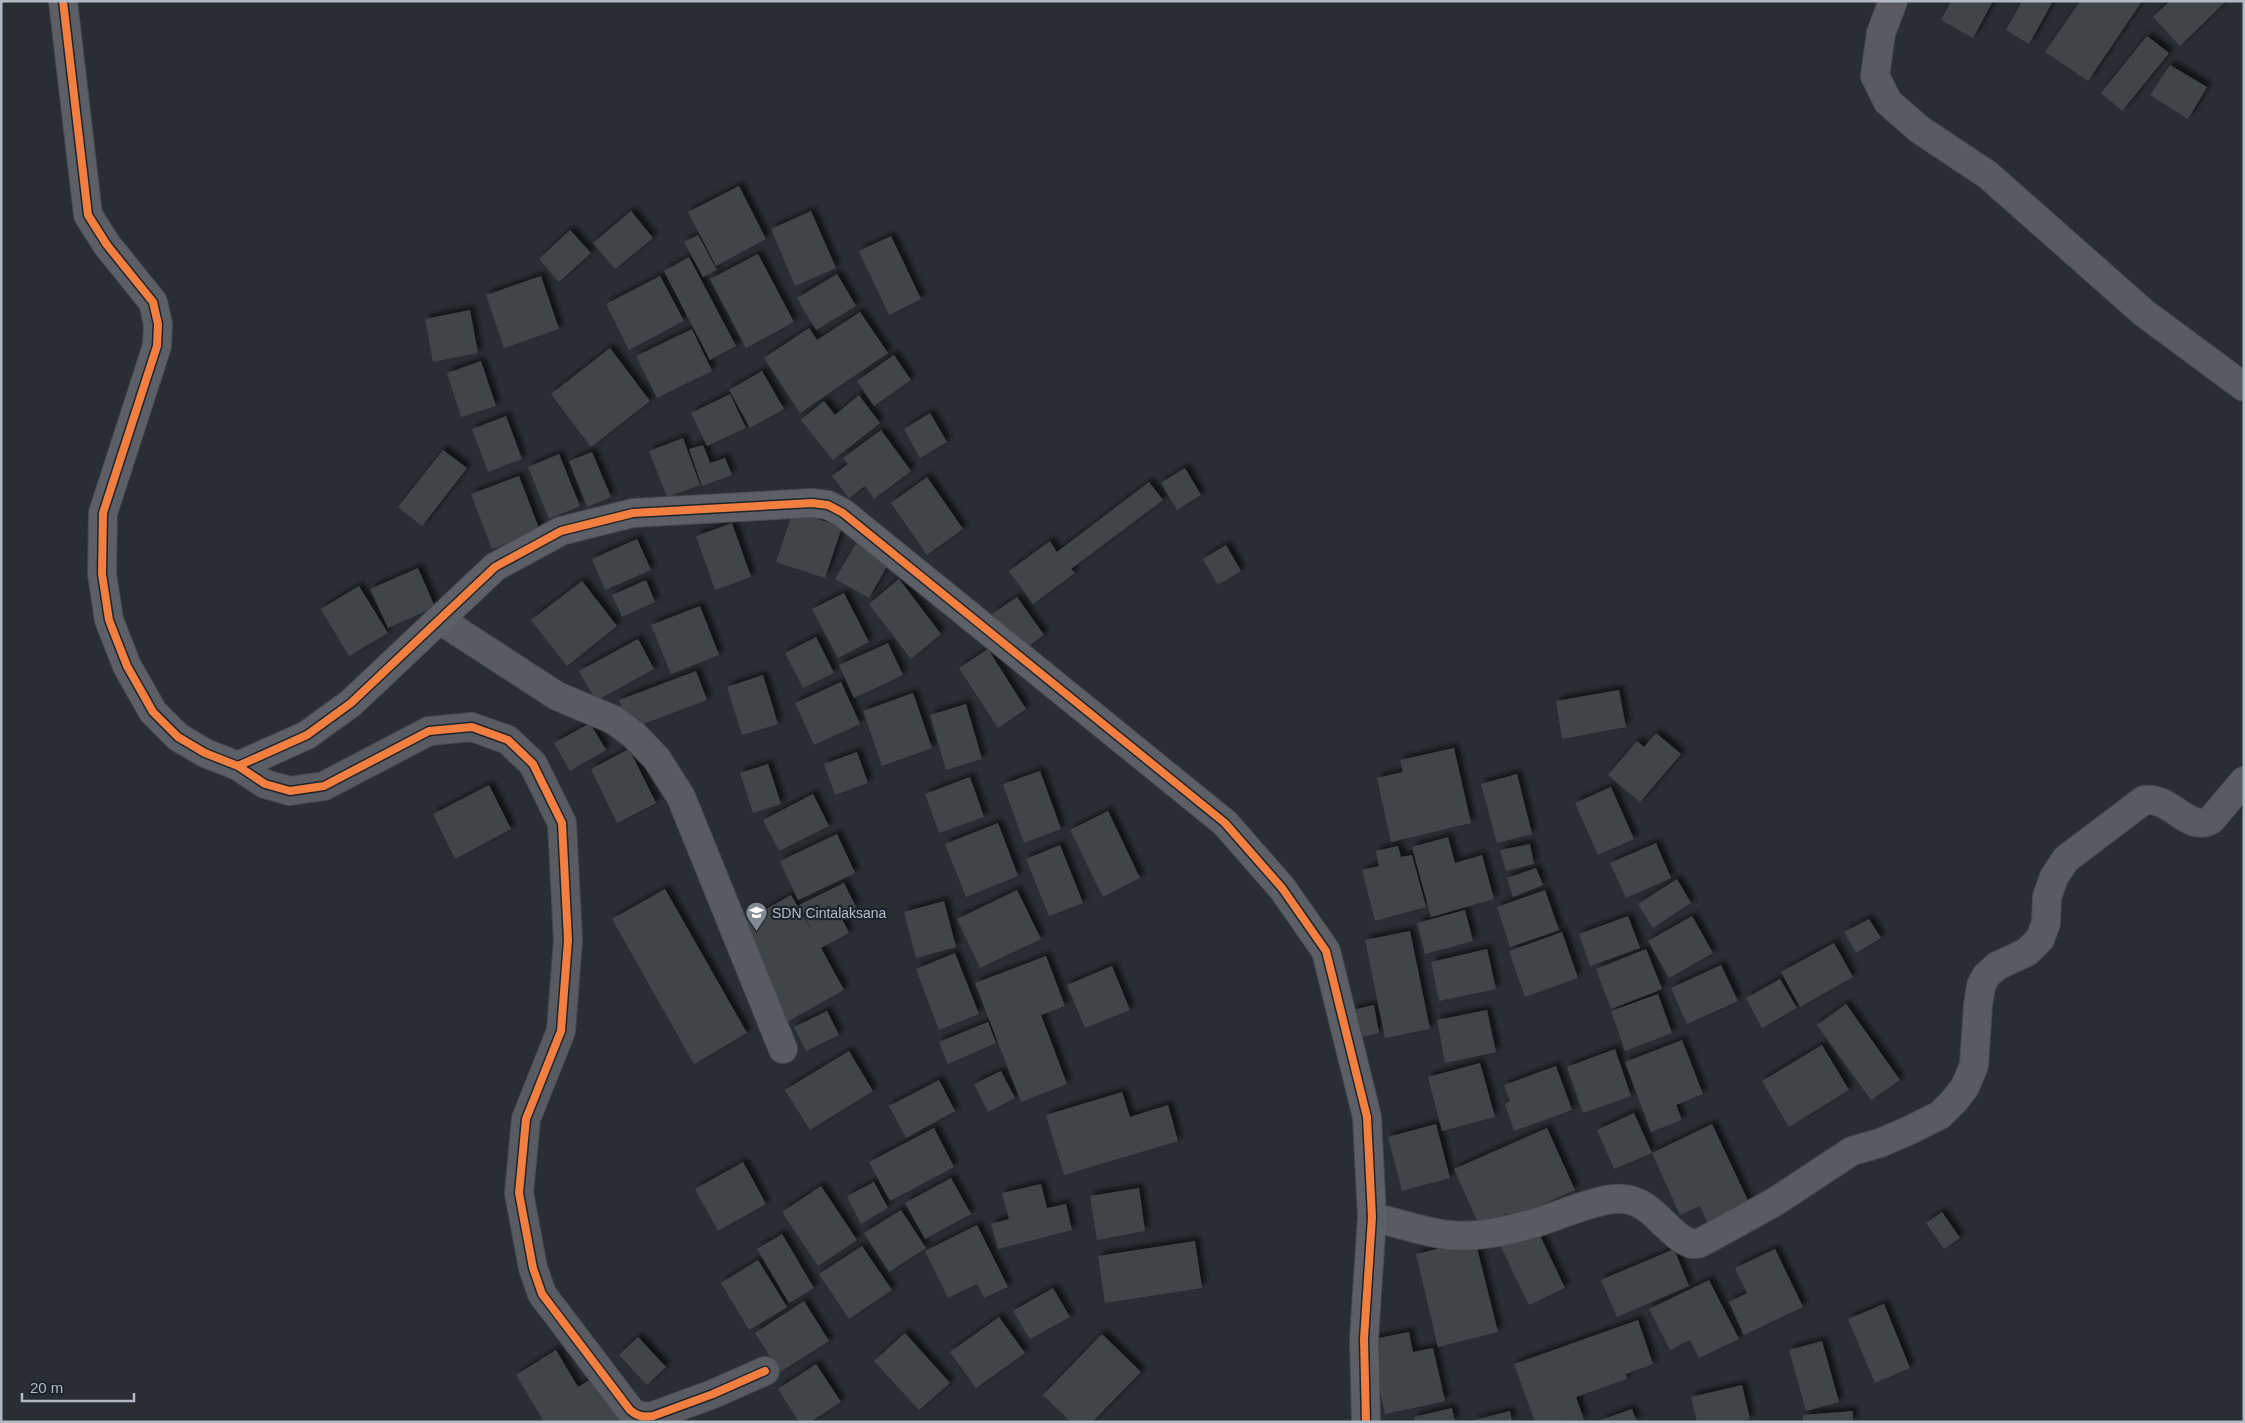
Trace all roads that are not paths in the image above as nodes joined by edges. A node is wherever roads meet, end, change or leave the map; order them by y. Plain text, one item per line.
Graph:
1 (63, 1) edge
2 (1893, 1) edge
3 (2244, 387) edge
4 (440, 620) junction
5 (238, 766) junction
6 (2244, 781) edge
7 (783, 1049) dead end
8 (1372, 1216) junction
9 (765, 1371) dead end
10 (1366, 1422) edge

1 - 5 street
2 - 3 street
4 - 5 street
4 - 7 street
4 - 8 street
5 - 9 street
6 - 8 street
8 - 10 street

